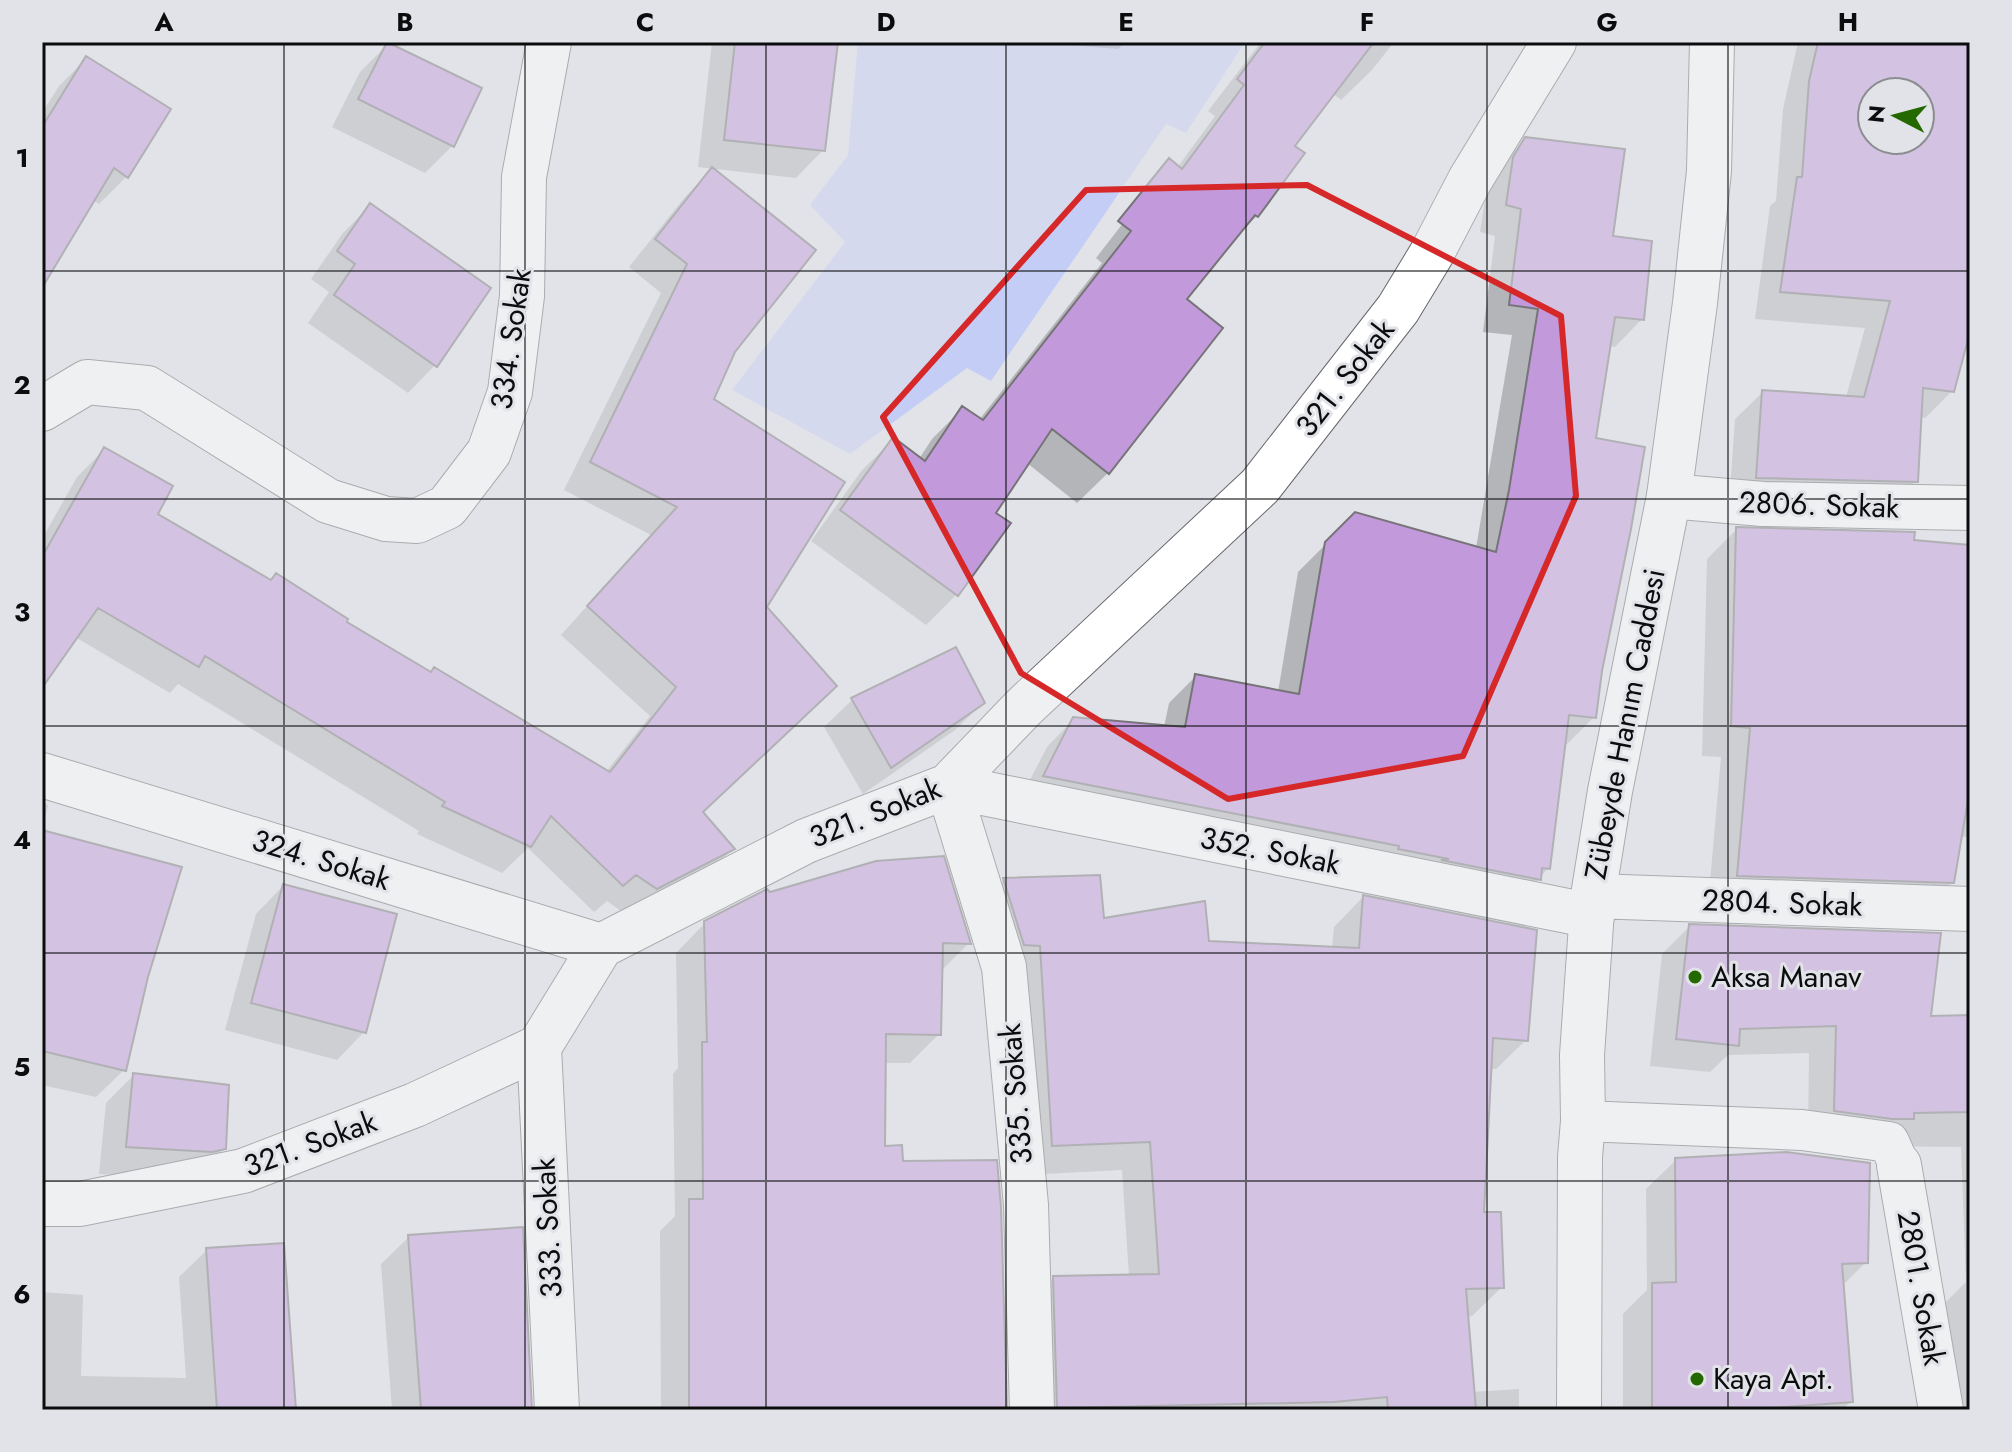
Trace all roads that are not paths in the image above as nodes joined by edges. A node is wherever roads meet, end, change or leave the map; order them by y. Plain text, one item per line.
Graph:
1 (549, 42) edge
2 (1554, 42) edge
3 (1712, 42) edge
4 (42, 409) edge
5 (1669, 496) junction
6 (1970, 508) edge
7 (42, 775) edge
8 (948, 786) junction
9 (1593, 906) junction
10 (1970, 909) edge
11 (601, 946) junction
12 (539, 1047) junction
13 (1583, 1121) junction
14 (1899, 1165) joint
15 (42, 1204) edge
16 (1950, 1398) edge
17 (557, 1410) edge
18 (1032, 1410) edge
19 (1579, 1410) edge

1 - 4 street, 334. Sokak
2 - 8 street, 321. Sokak
3 - 5 street, Zübeyde Hanım Caddesi
5 - 6 street, 2806. Sokak
5 - 9 street, Zübeyde Hanım Caddesi
7 - 11 street, 324. Sokak
8 - 9 street, 352. Sokak
8 - 11 street, 321. Sokak
8 - 18 street, 335. Sokak
9 - 10 street, 2804. Sokak
9 - 13 street, Zübeyde Hanım Caddesi
11 - 12 street
12 - 15 street, 321. Sokak
12 - 17 street, 333. Sokak
13 - 14 street
13 - 19 street, Zübeyde Hanım Caddesi
14 - 16 street, 2801. Sokak

